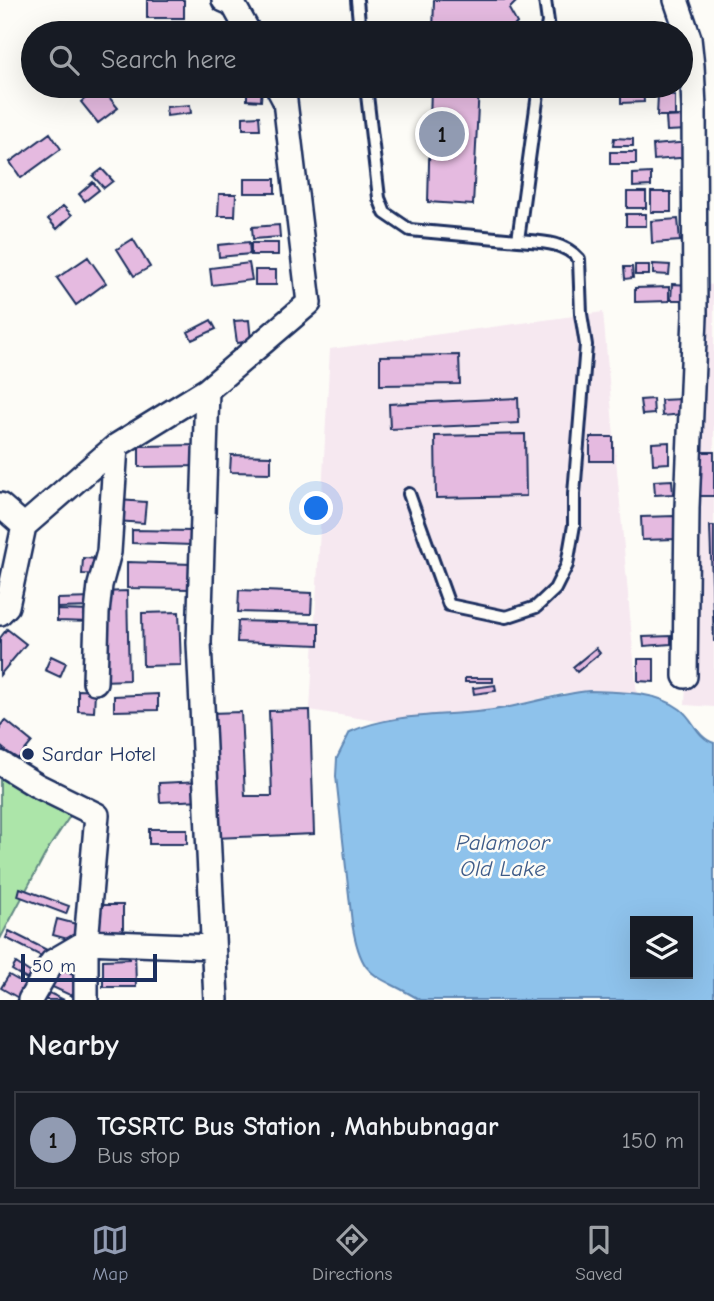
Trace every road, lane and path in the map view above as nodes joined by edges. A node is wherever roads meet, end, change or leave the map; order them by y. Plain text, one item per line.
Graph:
1 (224, 0) edge
2 (356, 0) edge
3 (545, 0) edge
4 (676, 0) edge
5 (242, 21) edge
6 (359, 21) edge
7 (548, 21) edge
8 (683, 21) edge
9 (693, 87) edge
10 (283, 98) edge
11 (367, 98) edge
12 (537, 98) edge
13 (518, 240) junction
14 (207, 390) junction
15 (116, 446) junction
16 (409, 494) dead end
17 (0, 505) edge
18 (24, 526) junction
19 (0, 613) edge
20 (685, 676) dead end
21 (95, 682) dead end
22 (0, 763) edge
23 (86, 943) junction
24 (213, 947) junction
25 (30, 1000) edge
26 (86, 1000) edge
27 (216, 1000) edge

1 - 5 street
2 - 6 lane
3 - 7 lane
4 - 8 street
9 - 20 street
10 - 14 street
11 - 13 lane
12 - 13 lane
13 - 16 lane
14 - 15 street
14 - 24 street
15 - 18 street
15 - 21 street
17 - 18 street
18 - 19 street
22 - 23 street
23 - 24 street
23 - 25 street
23 - 26 street
24 - 27 street

